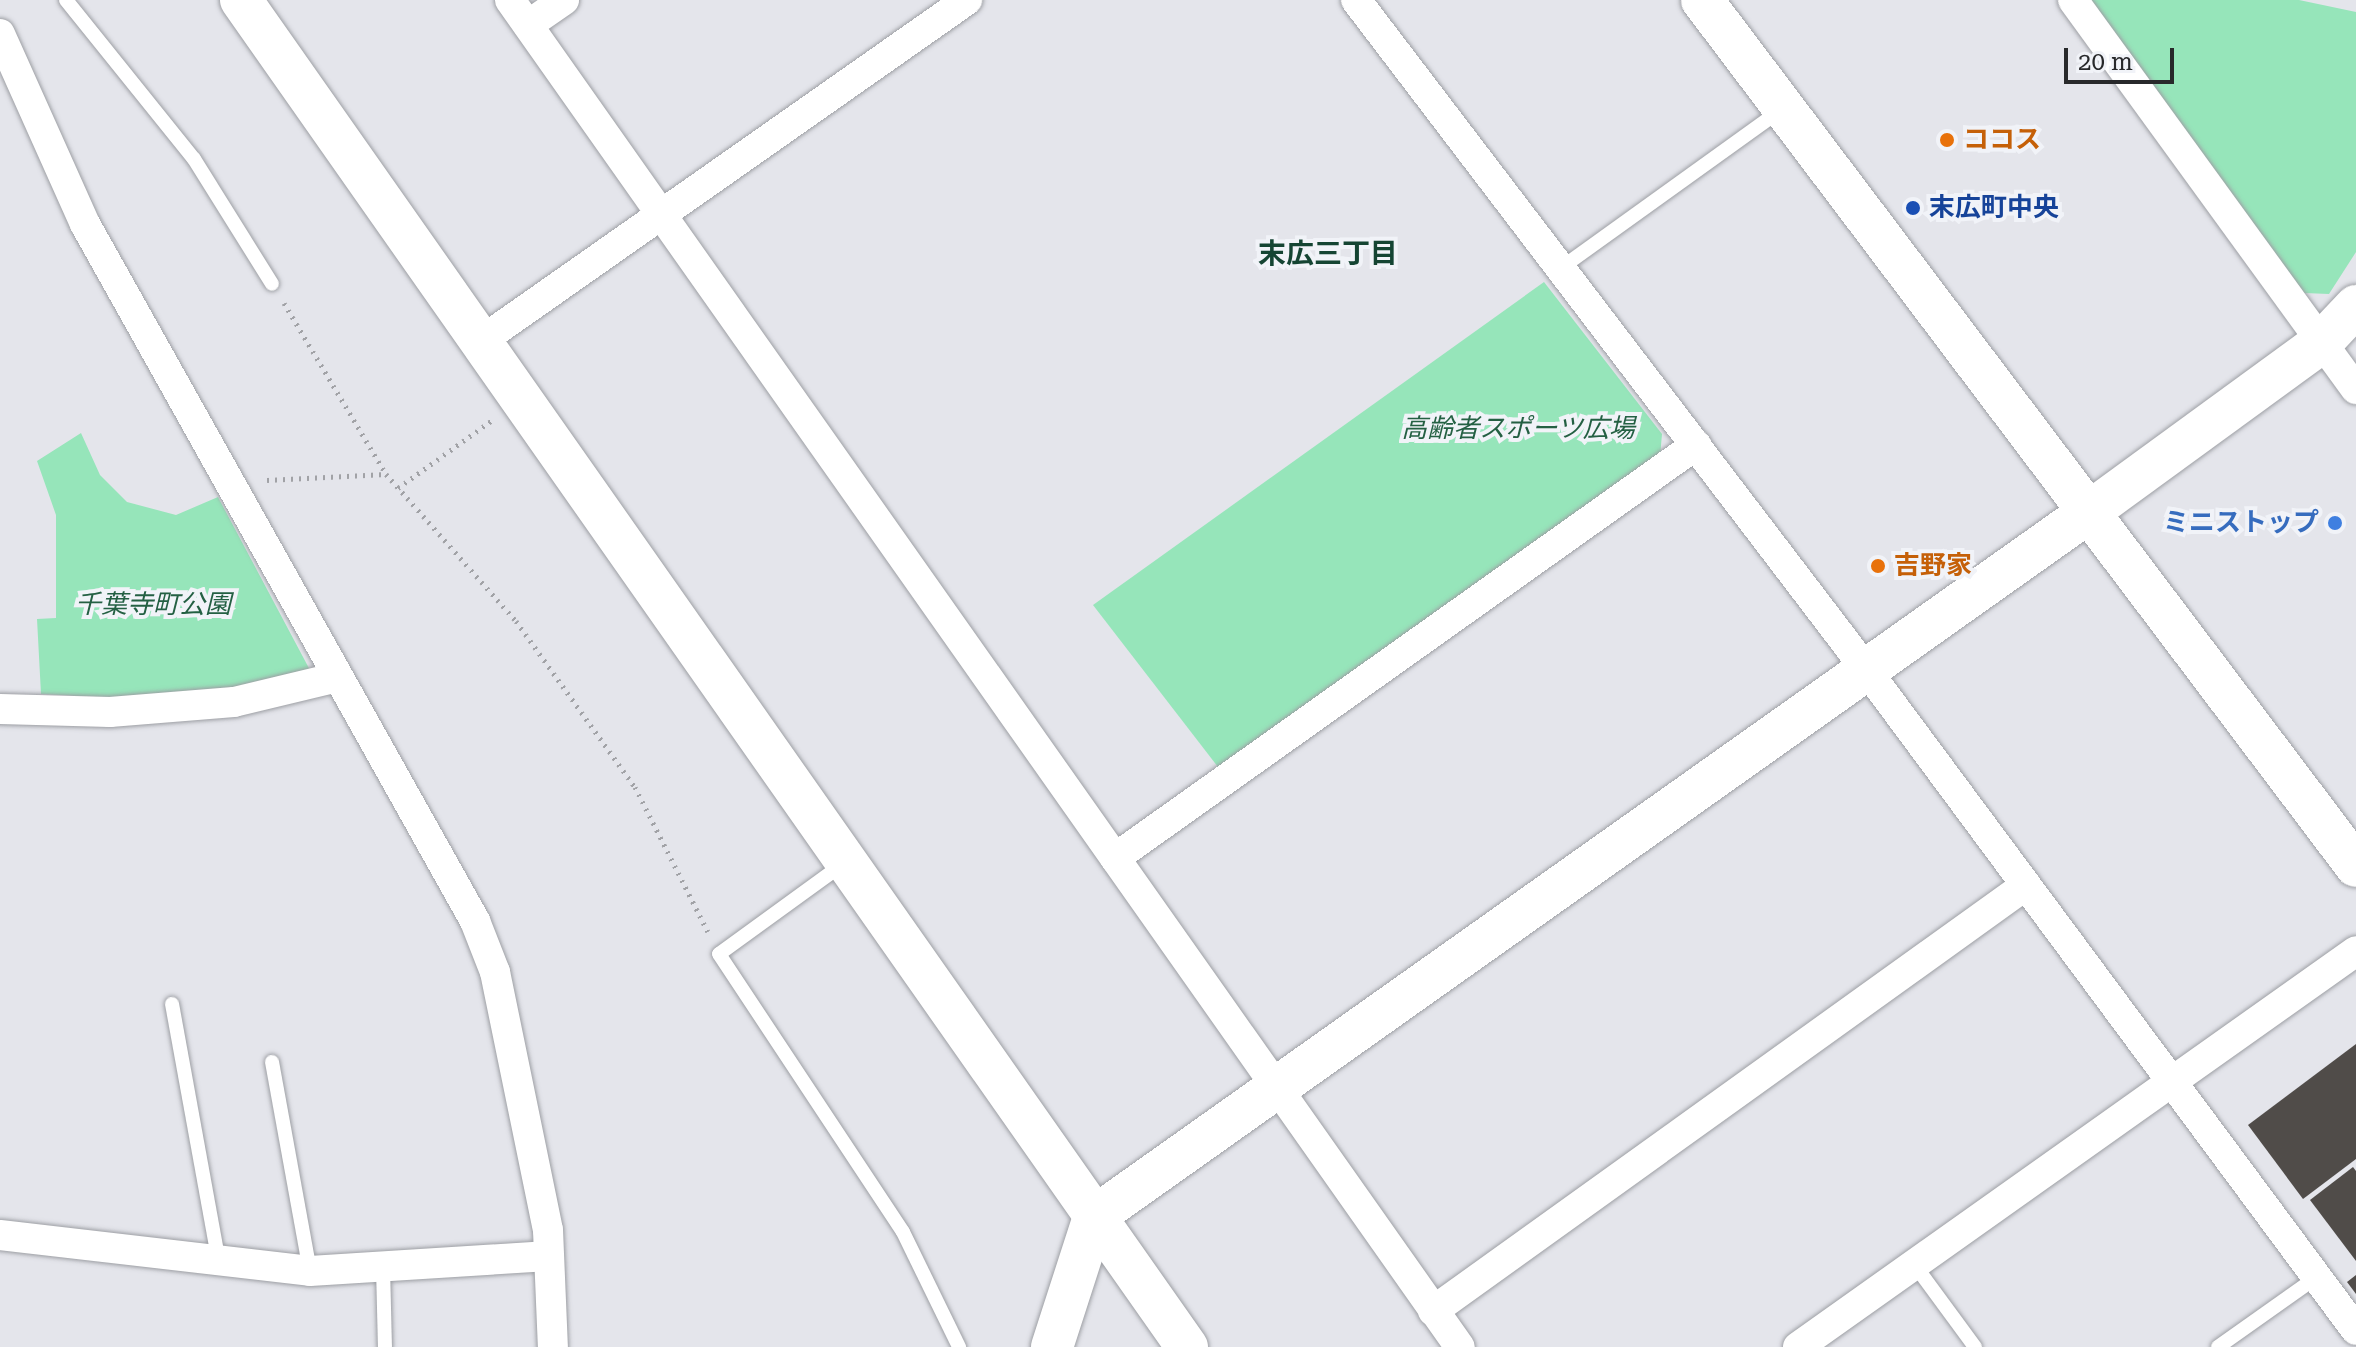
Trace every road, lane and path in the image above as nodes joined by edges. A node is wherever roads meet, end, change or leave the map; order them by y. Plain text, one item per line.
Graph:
1 (66, 0) edge
2 (241, 0) edge
3 (510, 0) edge
4 (564, 0) edge
5 (967, 0) edge
6 (1356, 0) edge
7 (1702, 0) edge
8 (2073, 0) edge
9 (528, 25) junction
10 (0, 34) edge
11 (8, 84) edge
12 (1785, 107) junction
13 (662, 215) junction
14 (1561, 268) junction
15 (272, 284) joint
16 (2356, 306) edge
17 (481, 341) junction
18 (2321, 343) junction
19 (2356, 389) edge
20 (484, 427) dead end
21 (1696, 445) junction
22 (386, 474) junction
23 (288, 479) dead end
24 (398, 488) junction
25 (2089, 512) junction
26 (1865, 668) junction
27 (338, 677) junction
28 (0, 709) edge
29 (1115, 858) junction
30 (843, 864) junction
31 (2356, 866) edge
32 (2026, 885) junction
33 (2356, 951) edge
34 (719, 954) junction
35 (172, 1004) dead end
36 (272, 1062) dead end
37 (2173, 1082) junction
38 (1277, 1086) junction
39 (1094, 1217) junction
40 (0, 1235) edge
41 (549, 1256) junction
42 (219, 1263) junction
43 (1914, 1264) junction
44 (383, 1267) junction
45 (310, 1271) junction
46 (2317, 1277) junction
47 (1433, 1311) junction
48 (2356, 1330) edge
49 (385, 1347) edge
50 (553, 1347) edge
51 (959, 1347) edge
52 (1052, 1347) edge
53 (1187, 1347) edge
54 (1460, 1347) edge
55 (1798, 1347) edge
56 (1975, 1347) edge
57 (2218, 1347) edge

1 - 15 lane
2 - 17 street
3 - 9 street
4 - 9 street
5 - 13 street
6 - 14 street
7 - 12 street
8 - 18 street
9 - 13 street
10 - 11 street
11 - 27 street
12 - 14 lane
12 - 25 street
13 - 17 street
13 - 29 street
14 - 21 street
15 - 22 path
16 - 18 street
17 - 30 street
18 - 19 street
18 - 25 street
20 - 24 path
21 - 26 street
21 - 29 street
22 - 23 path
22 - 24 path
24 - 34 path
25 - 26 street
25 - 31 street
26 - 32 street
26 - 38 street
27 - 28 street
27 - 41 street
29 - 38 street
30 - 34 lane
30 - 39 street
32 - 37 street
32 - 47 street
33 - 37 street
34 - 51 lane
35 - 42 lane
36 - 45 lane
37 - 43 street
37 - 46 street
38 - 39 street
38 - 47 street
39 - 52 street
39 - 53 street
40 - 42 street
41 - 44 street
41 - 50 street
42 - 45 street
43 - 55 street
43 - 56 lane
44 - 45 street
44 - 49 lane
46 - 48 street
46 - 57 lane
47 - 54 street

